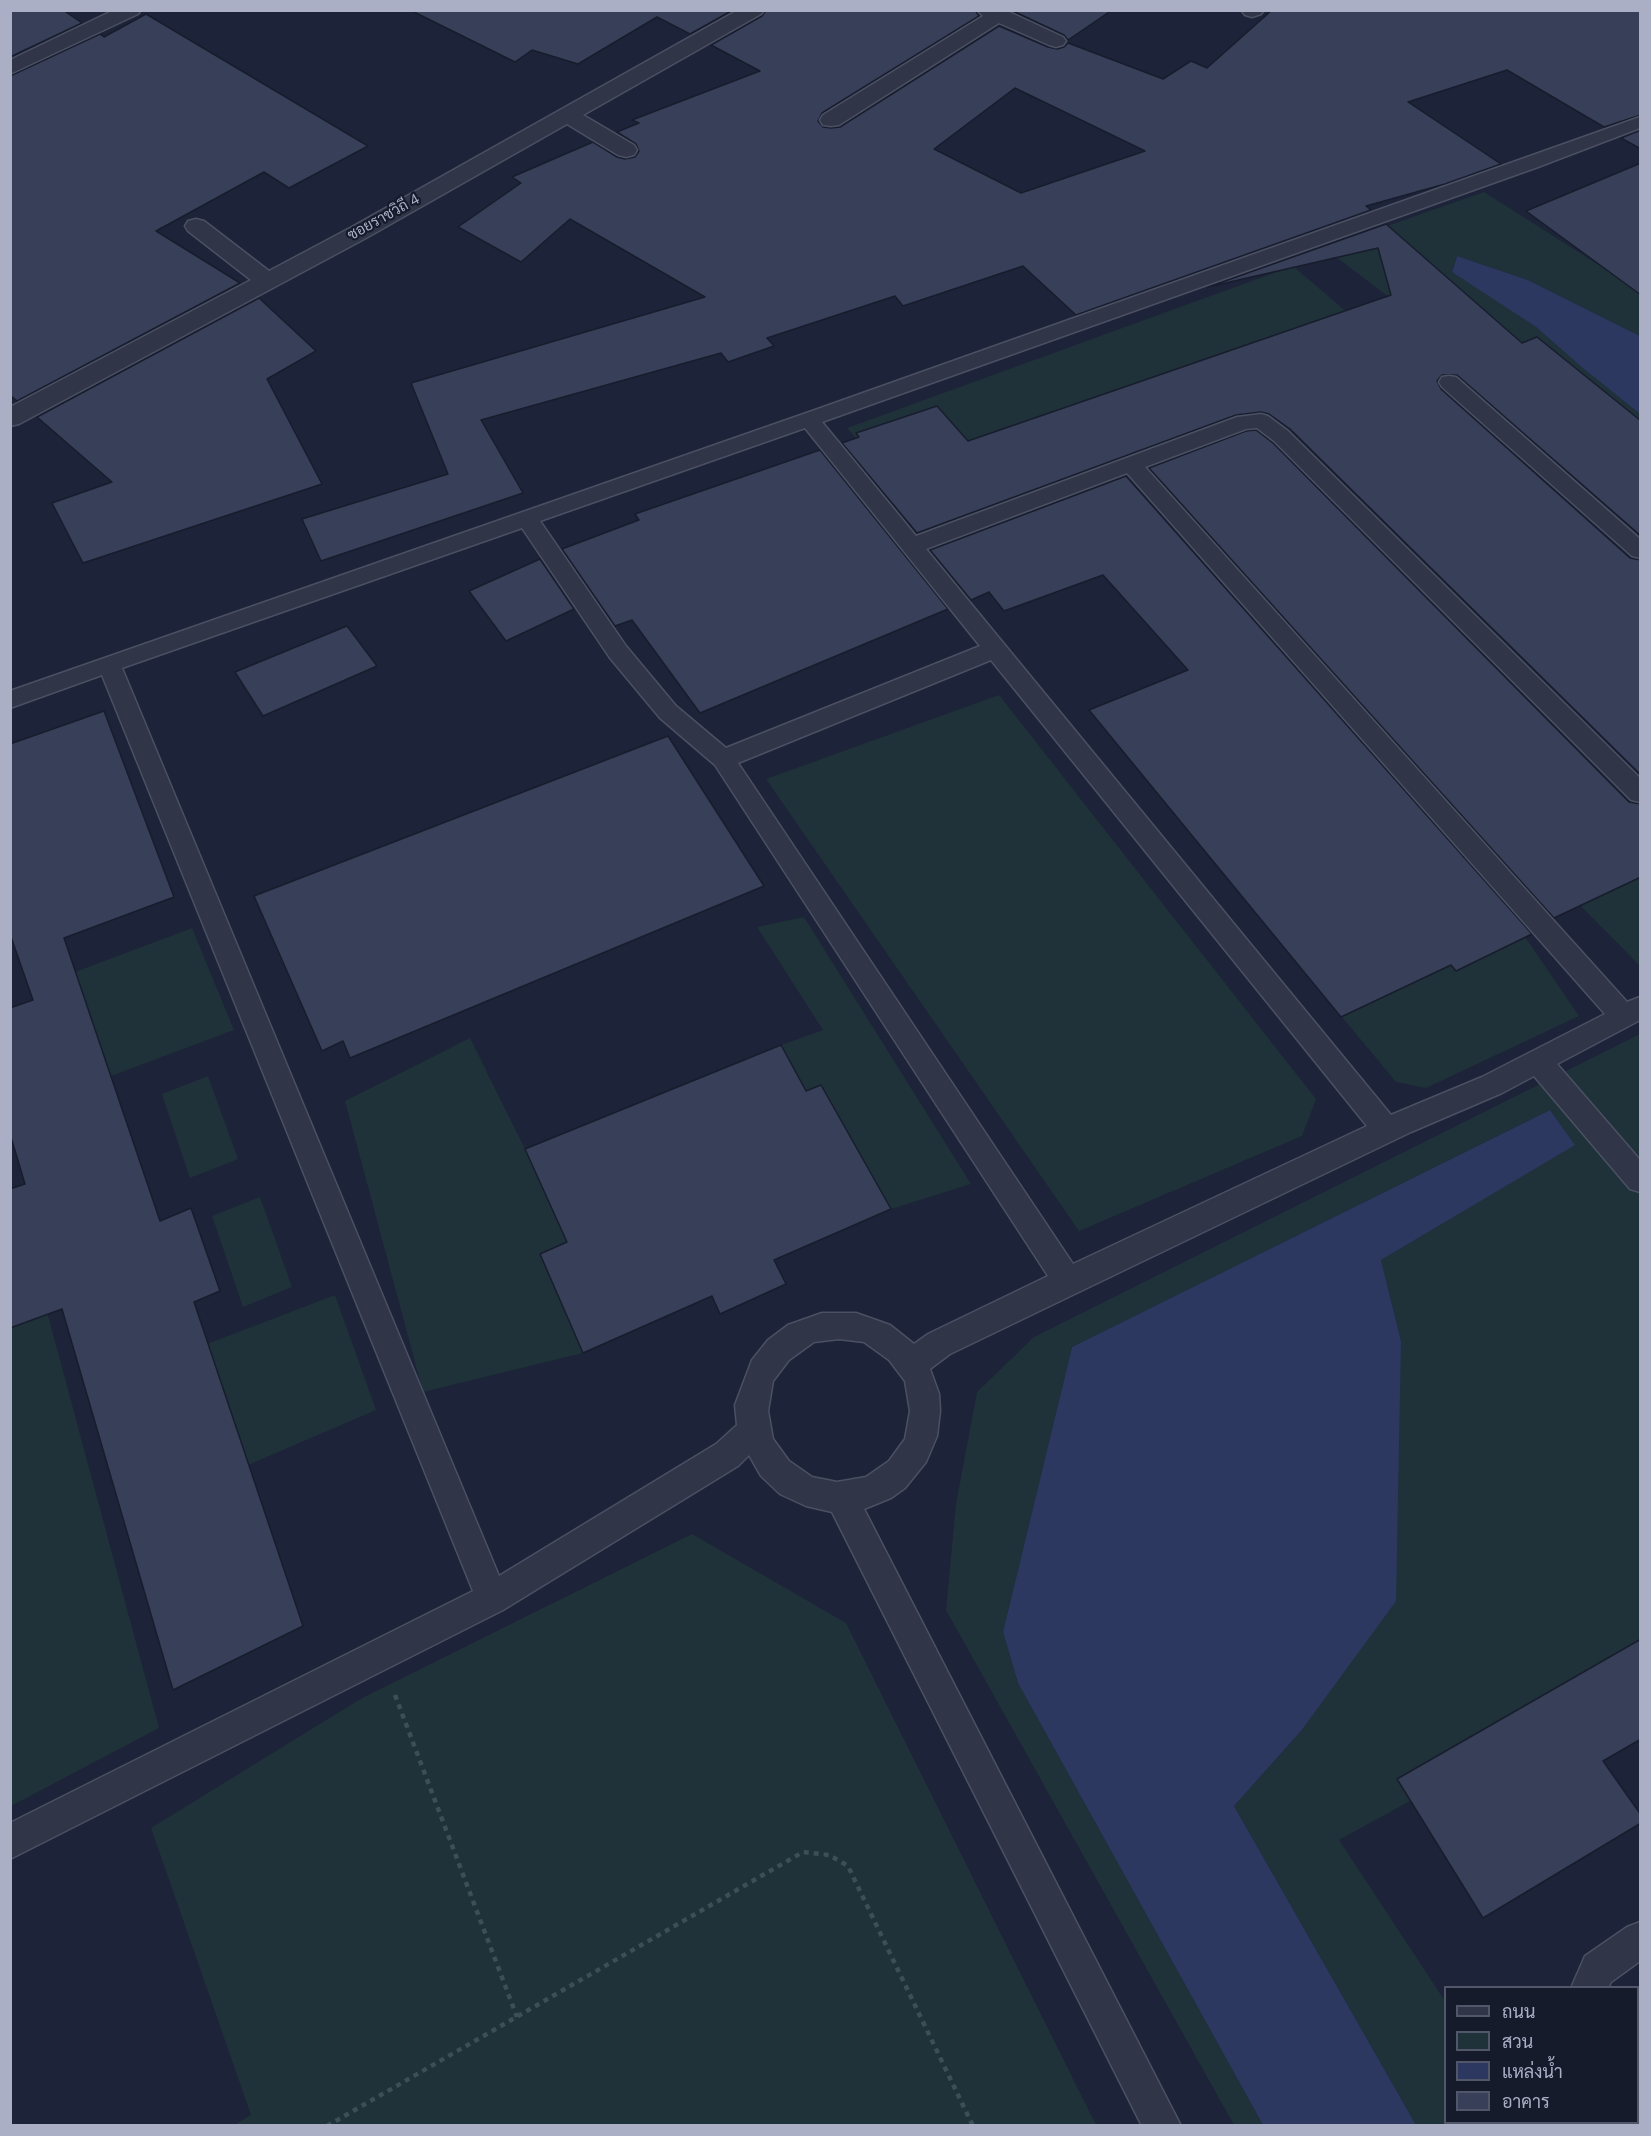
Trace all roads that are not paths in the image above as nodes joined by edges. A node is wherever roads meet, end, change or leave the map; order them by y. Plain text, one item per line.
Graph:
1 (131, 10) edge
2 (754, 10) edge
3 (993, 13) edge
4 (1056, 41) dead end
5 (10, 68) edge
6 (567, 115) junction
7 (831, 120) dead end
8 (1641, 122) edge
9 (626, 150) dead end
10 (196, 226) dead end
11 (266, 280) junction
12 (1449, 382) dead end
13 (10, 418) edge
14 (809, 420) junction
15 (1131, 464) junction
16 (527, 518) junction
17 (912, 546) junction
18 (1641, 551) edge
19 (996, 650) junction
20 (109, 664) junction
21 (10, 700) edge
22 (723, 759) junction
23 (1641, 793) edge
24 (1632, 1013) edge
25 (1538, 1061) junction
26 (1387, 1130) junction
27 (1641, 1180) edge
28 (1068, 1281) junction
29 (912, 1364) junction
30 (753, 1431) junction
31 (840, 1496) junction
32 (492, 1599) junction
33 (10, 1842) edge
34 (1641, 1940) edge
35 (1590, 1986) edge
36 (1162, 2126) edge

1 - 5 street
2 - 6 street, ซอยราชวิถี 4
3 - 4 street
3 - 7 street
6 - 9 street
6 - 11 street, ซอยราชวิถี 4
8 - 14 lane
10 - 11 street
11 - 13 street, ซอยราชวิถี 4
12 - 18 lane
14 - 16 lane
14 - 17 lane
15 - 17 lane
15 - 23 lane
15 - 24 lane
16 - 20 lane
16 - 22 lane
17 - 19 lane
19 - 22 lane
19 - 26 lane
20 - 21 lane
20 - 32 lane
22 - 28 lane
24 - 25 lane
25 - 26 lane
25 - 27 lane
26 - 28 lane
28 - 29 lane
29 - 30 lane
29 - 31 lane
30 - 31 lane
30 - 32 lane
31 - 36 lane
32 - 33 lane
34 - 35 lane

